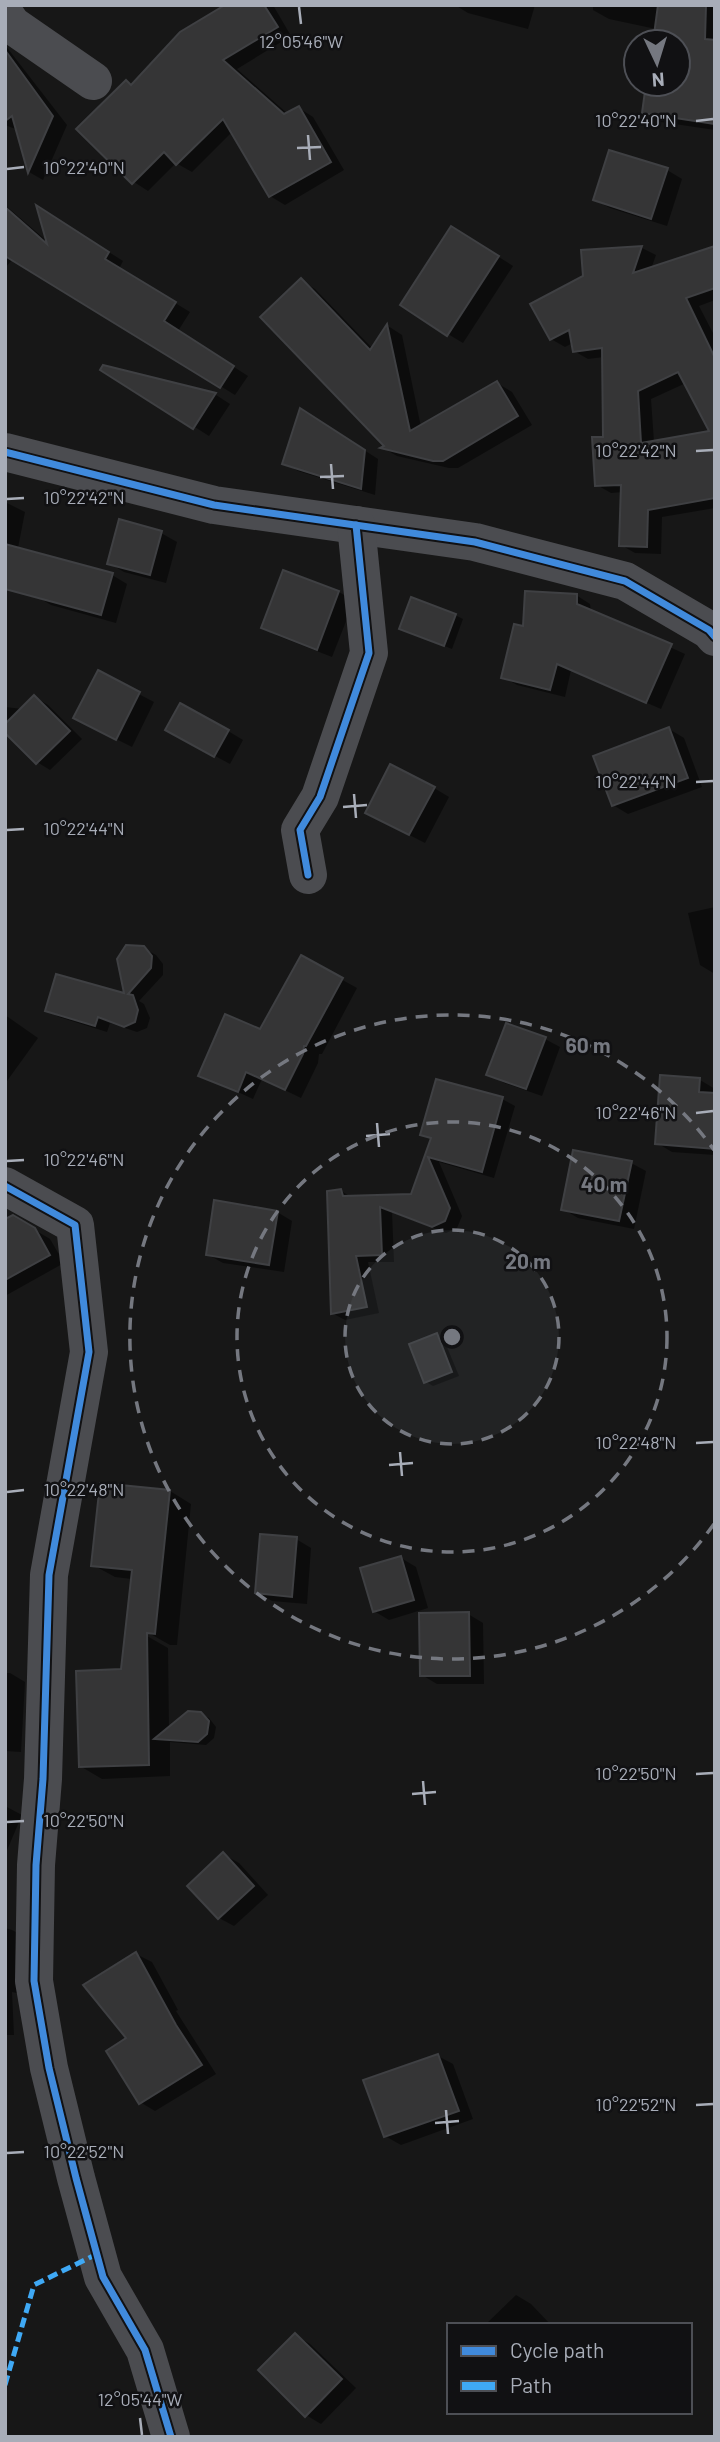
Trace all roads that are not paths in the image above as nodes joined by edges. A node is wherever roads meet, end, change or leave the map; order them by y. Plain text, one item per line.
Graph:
1 (5, 15) edge
2 (93, 81) dead end
3 (5, 452) edge
4 (356, 525) junction
5 (715, 637) edge
6 (307, 875) dead end
7 (5, 1186) edge
8 (171, 2437) edge

1 - 2 street
3 - 4 street
4 - 5 street
4 - 6 street
7 - 8 street

